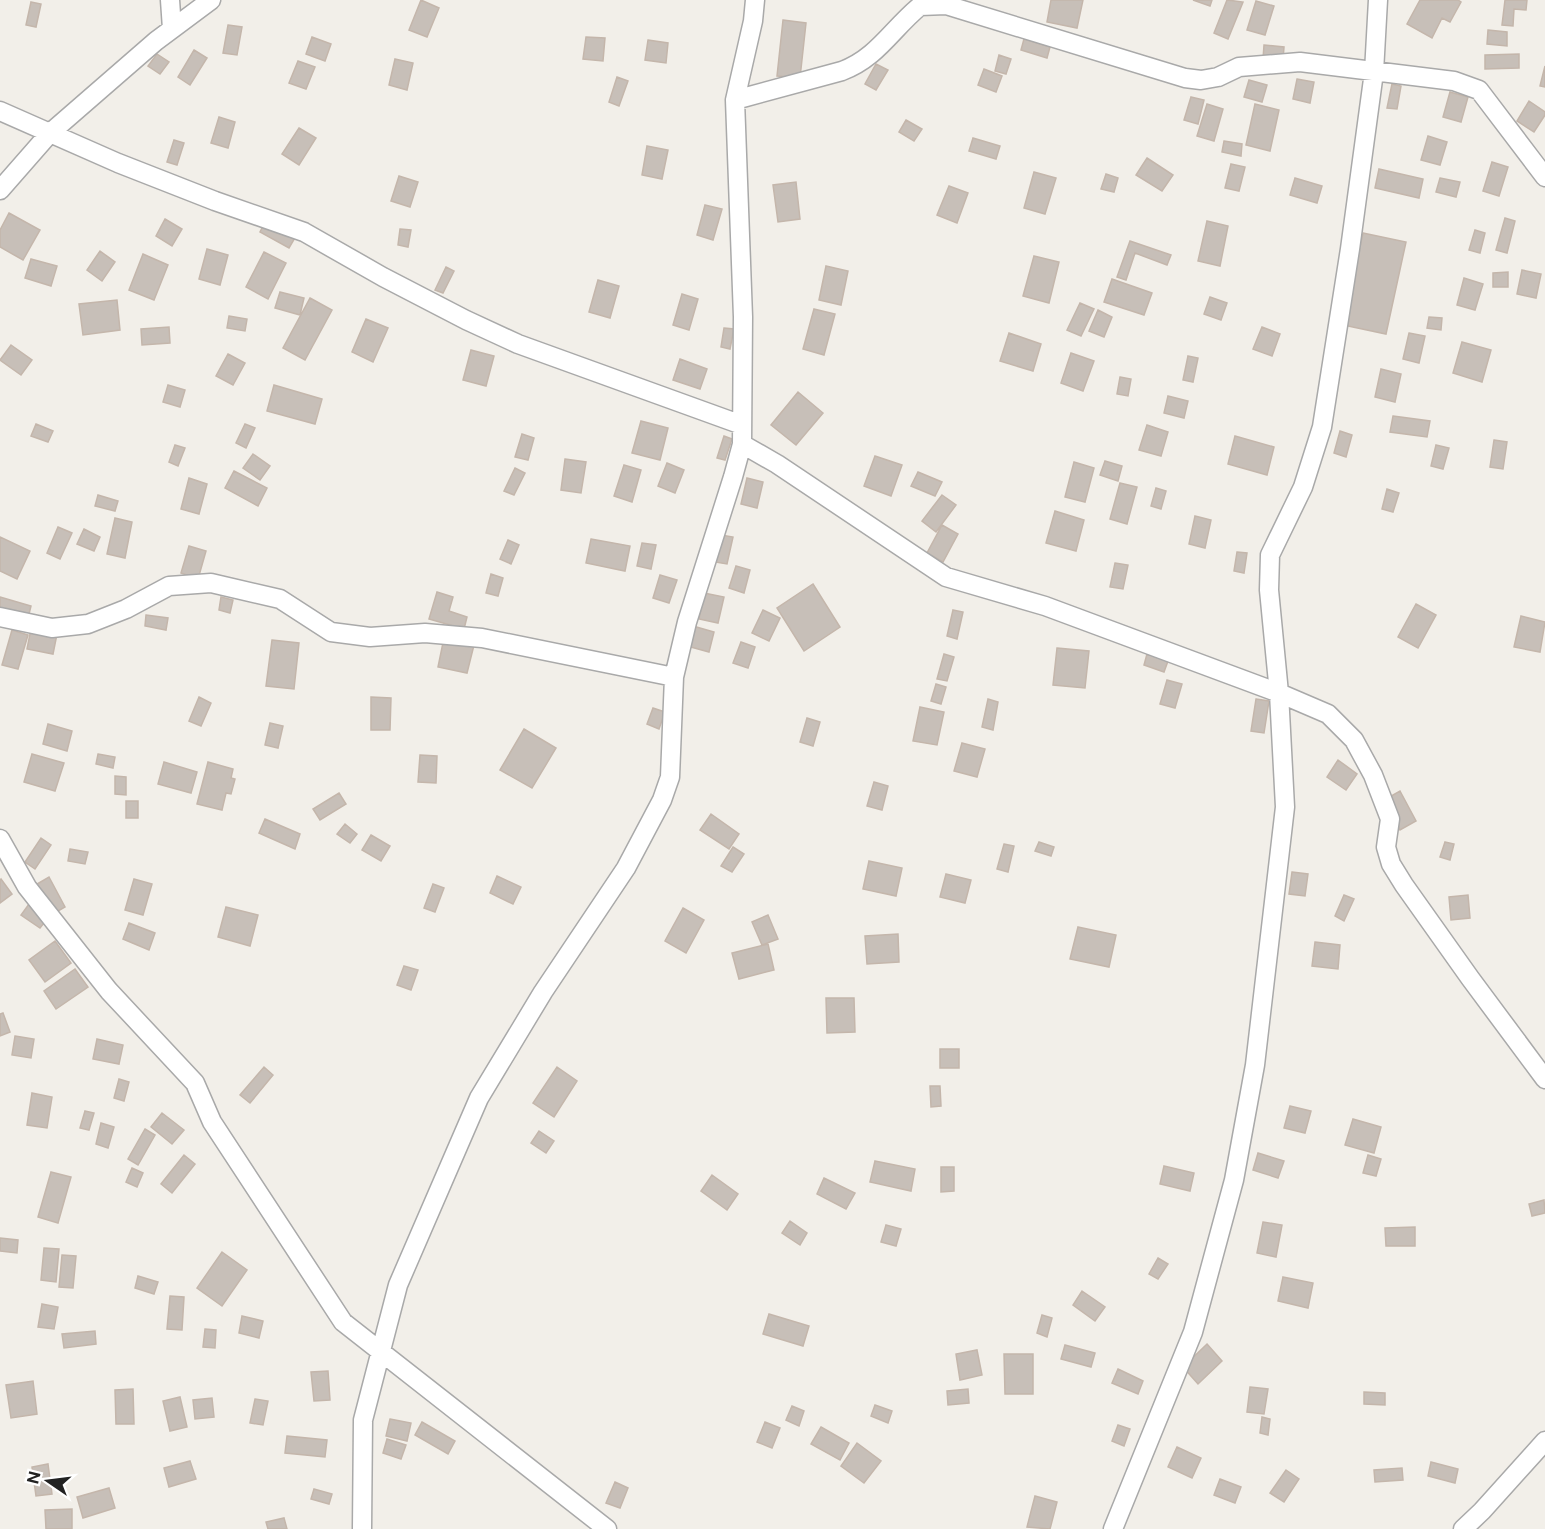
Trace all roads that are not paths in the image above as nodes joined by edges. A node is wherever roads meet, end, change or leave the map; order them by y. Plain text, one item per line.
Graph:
1 (170, 0) edge
2 (211, 0) edge
3 (755, 0) edge
4 (1378, 0) edge
5 (172, 29) junction
6 (1374, 72) junction
7 (735, 100) junction
8 (0, 111) edge
9 (49, 134) junction
10 (1545, 177) edge
11 (0, 190) edge
12 (742, 425) junction
13 (742, 444) junction
14 (0, 617) edge
15 (674, 676) junction
16 (1279, 693) junction
17 (0, 839) edge
18 (1545, 1079) edge
19 (382, 1354) junction
20 (1545, 1441) edge
21 (362, 1529) edge
22 (607, 1529) edge
23 (1113, 1529) edge
24 (1463, 1529) edge

1 - 5 street
2 - 5 street
3 - 7 street
4 - 6 street
5 - 9 street
6 - 7 street
6 - 10 street
6 - 16 street
7 - 12 street
8 - 9 street
9 - 11 street
9 - 12 street
12 - 13 street
13 - 15 street
13 - 16 street
14 - 15 street
15 - 19 street
16 - 18 street
16 - 23 street
17 - 19 street
19 - 21 street
19 - 22 street
20 - 24 street

